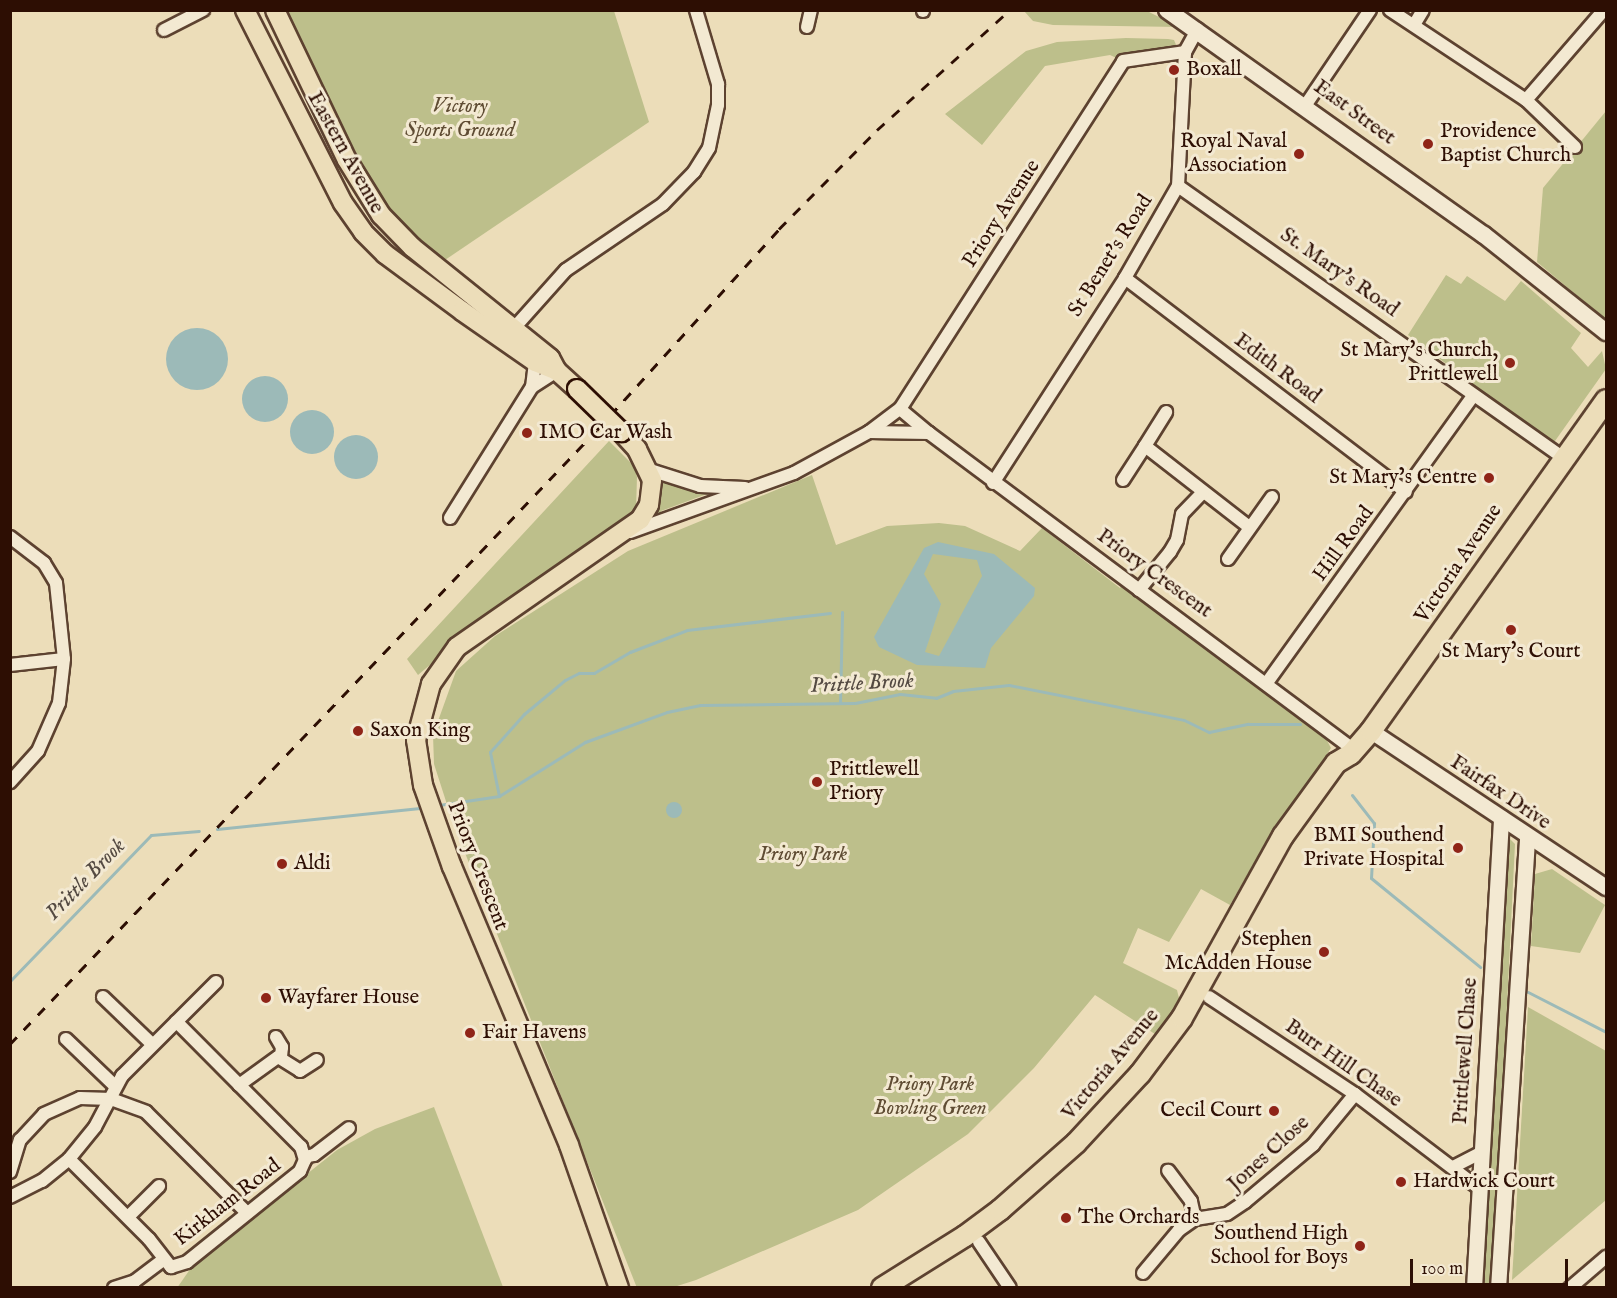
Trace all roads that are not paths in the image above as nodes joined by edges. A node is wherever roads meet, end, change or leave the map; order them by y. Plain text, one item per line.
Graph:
1 (203, 10) edge
2 (245, 10) edge
3 (275, 10) edge
4 (696, 10) edge
5 (811, 10) edge
6 (1167, 10) edge
7 (1370, 10) edge
8 (1390, 10) edge
9 (1423, 10) edge
10 (1604, 10) edge
11 (1414, 25) junction
12 (807, 27) dead end
13 (1198, 29) junction
14 (164, 30) dead end
15 (1185, 52) junction
16 (1526, 100) junction
17 (1305, 106) junction
18 (1575, 147) dead end
19 (1178, 186) junction
20 (1125, 278) junction
21 (1603, 326) edge
22 (515, 327) junction
23 (535, 362) junction
24 (557, 371) junction
25 (532, 387) junction
26 (1473, 396) junction
27 (1606, 400) edge
28 (900, 409) junction
29 (1166, 412) dead end
30 (869, 432) junction
31 (929, 433) junction
32 (1145, 446) junction
33 (1564, 458) junction
34 (650, 470) junction
35 (1123, 480) dead end
36 (993, 483) junction
37 (753, 488) junction
38 (1203, 492) junction
39 (1406, 492) junction
40 (1272, 497) dead end
41 (450, 518) dead end
42 (1249, 527) junction
43 (623, 535) junction
44 (10, 537) edge
45 (1228, 560) dead end
46 (1139, 590) junction
47 (64, 659) junction
48 (10, 665) edge
49 (1266, 684) junction
50 (1371, 731) junction
51 (1352, 752) junction
52 (10, 782) edge
53 (1501, 818) junction
54 (1527, 836) junction
55 (1547, 849) junction
56 (1526, 859) junction
57 (1606, 887) edge
58 (216, 982) dead end
59 (103, 997) dead end
60 (1209, 997) junction
61 (176, 1021) junction
62 (276, 1037) dead end
63 (66, 1039) dead end
64 (152, 1044) junction
65 (281, 1057) junction
66 (317, 1060) dead end
67 (239, 1085) junction
68 (115, 1086) junction
69 (1354, 1094) junction
70 (111, 1099) junction
71 (349, 1128) dead end
72 (1481, 1153) junction
73 (305, 1157) junction
74 (69, 1159) junction
75 (1453, 1167) junction
76 (1168, 1171) dead end
77 (10, 1173) edge
78 (159, 1186) dead end
79 (1480, 1189) junction
80 (11, 1194) edge
81 (247, 1213) junction
82 (128, 1217) junction
83 (1195, 1219) junction
84 (979, 1242) junction
85 (1606, 1257) edge
86 (164, 1259) junction
87 (1143, 1273) dead end
88 (114, 1287) edge
89 (619, 1287) edge
90 (882, 1287) edge
91 (906, 1287) edge
92 (1010, 1287) edge
93 (1474, 1287) edge
94 (1498, 1287) edge
95 (1570, 1287) edge

1 - 14 street
2 - 23 main road, Eastern Avenue
3 - 22 main road, Eastern Avenue
4 - 22 street
5 - 12 street
6 - 13 main road, East Street
7 - 17 street
8 - 11 street
9 - 11 street
10 - 16 street
11 - 16 street
13 - 15 street, St Benet's Road
13 - 17 main road, East Street
15 - 19 street, St Benet's Road
15 - 28 street, Priory Avenue
16 - 18 street
17 - 21 main road, East Street
19 - 20 street, St Benet's Road
19 - 26 street, St. Mary's Road
20 - 36 street, St Benet's Road
20 - 39 street, Edith Road
22 - 24 main road, Eastern Avenue
23 - 24 main road, Eastern Avenue
23 - 25 street
24 - 25 street
24 - 34 main road, Eastern Avenue, bridge
25 - 41 street
26 - 33 street, St. Mary's Road
26 - 39 street, Hill Road
27 - 33 highway, Victoria Avenue
28 - 30 street, Priory Avenue
28 - 31 street, Priory Crescent
29 - 32 street
30 - 31 street, Priory Crescent
30 - 37 street, Priory Crescent
31 - 36 street, Priory Crescent
32 - 35 street
32 - 38 street
33 - 50 highway, Victoria Avenue
34 - 37 street, Priory Crescent
34 - 43 main road, Priory Crescent
36 - 46 street, Priory Crescent
37 - 43 street, Priory Crescent
38 - 42 street
38 - 46 street
39 - 49 street, Hill Road
40 - 42 street
42 - 45 street
43 - 89 main road, Priory Crescent
44 - 47 street
46 - 49 street, Priory Crescent
47 - 48 street
47 - 52 street
49 - 51 street, Priory Crescent
50 - 51 highway, Victoria Avenue
50 - 53 street, Fairfax Drive
51 - 60 highway, Victoria Avenue
51 - 90 highway, Victoria Avenue
53 - 54 street, Fairfax Drive
53 - 72 street, Prittlewell Chase
54 - 55 street, Fairfax Drive
54 - 56 street
55 - 56 street
55 - 57 street, Fairfax Drive
56 - 94 street
58 - 61 street
59 - 64 street
60 - 69 street, Burr Hill Chase
60 - 84 highway, Victoria Avenue
61 - 64 street
61 - 67 street, Kirkham Road
62 - 65 street
63 - 68 street
64 - 68 street
65 - 66 street
65 - 67 street
67 - 73 street, Kirkham Road
68 - 70 street
69 - 75 street, Burr Hill Chase
69 - 83 street, Jones Close
70 - 74 street
70 - 77 street
70 - 81 street
71 - 73 street, Kirkham Road
72 - 75 street
72 - 79 street, Prittlewell Chase
73 - 81 street, Kirkham Road
74 - 80 street
74 - 82 street, Kirkham Road
75 - 79 street, Burr Hill Chase
76 - 83 street
78 - 82 street
79 - 93 street, Prittlewell Chase
81 - 86 street, Kirkham Road
82 - 86 street, Kirkham Road
83 - 87 street
84 - 91 highway, Victoria Avenue
84 - 92 street
85 - 95 street
86 - 88 street

